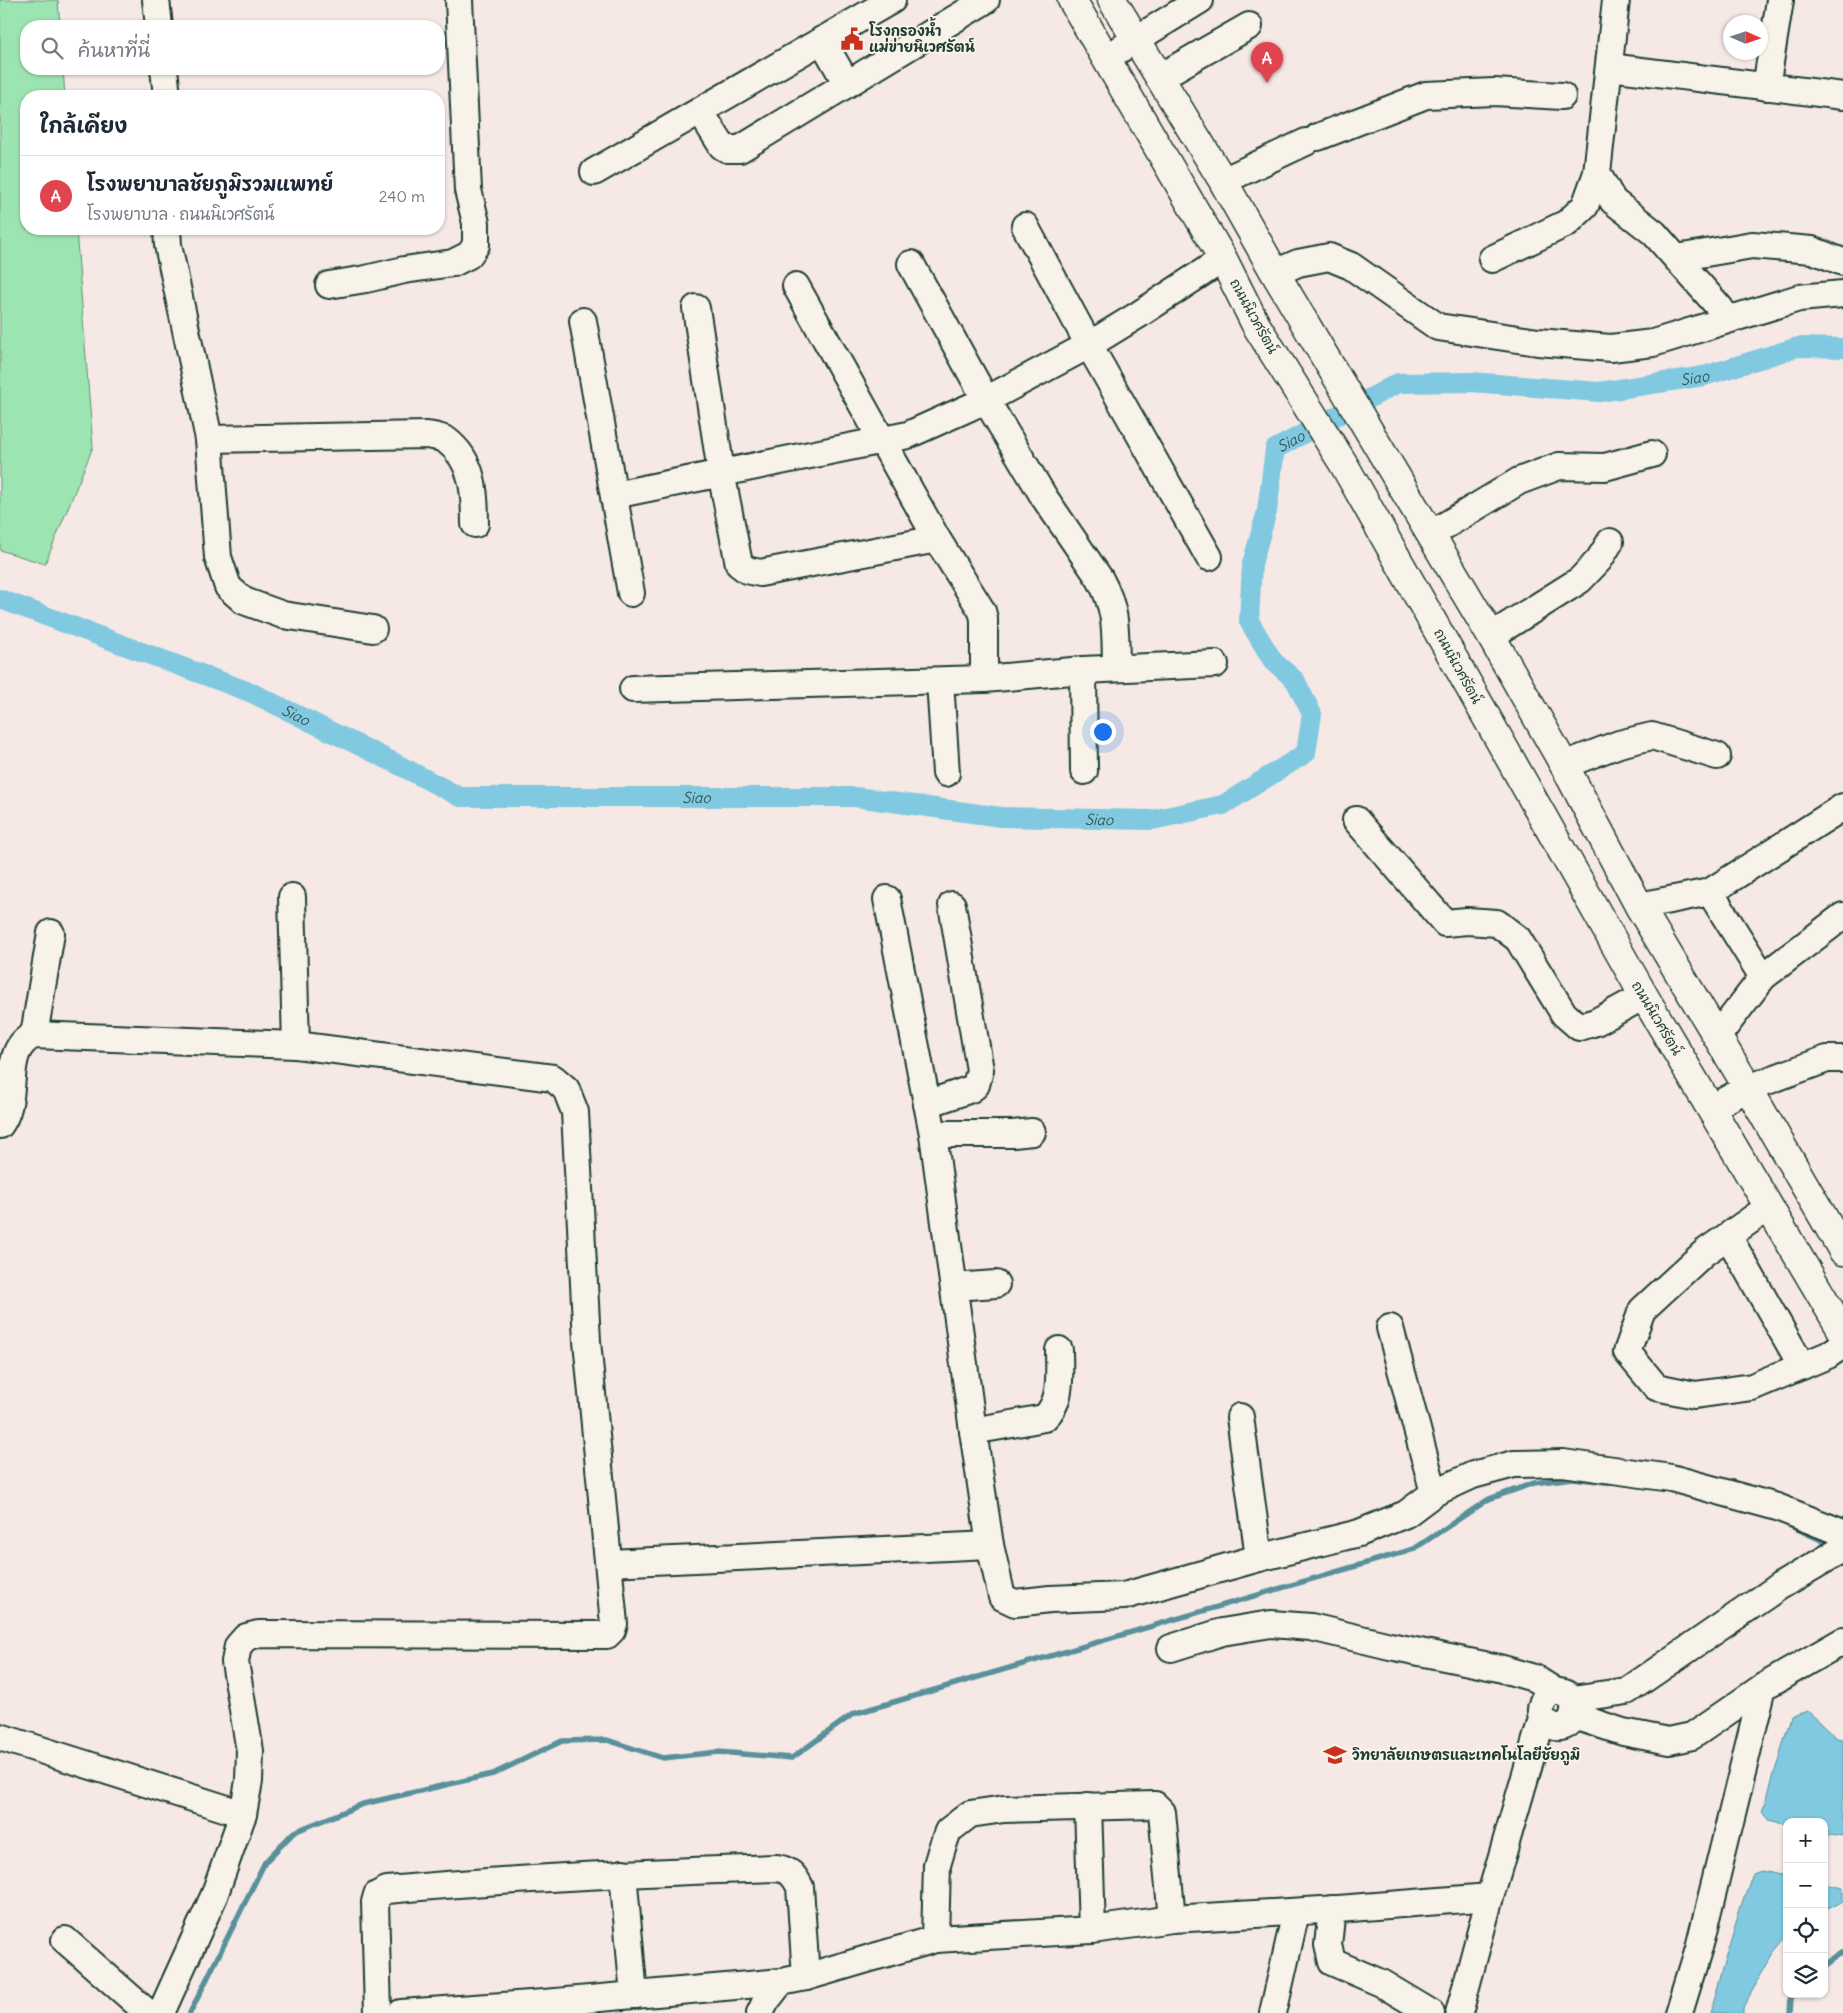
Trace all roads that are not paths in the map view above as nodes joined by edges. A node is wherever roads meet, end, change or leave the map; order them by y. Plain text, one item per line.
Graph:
1 (156, 0) edge
2 (460, 0) edge
3 (892, 0) edge
4 (986, 0) edge
5 (1072, 0) edge
6 (1112, 0) edge
7 (1200, 0) edge
8 (1616, 0) edge
9 (1780, 0) edge
10 (158, 20) edge
11 (1249, 26) dead end
12 (1136, 39) junction
13 (822, 40) junction
14 (1106, 58) junction
15 (1609, 67) junction
16 (165, 75) edge
17 (1160, 77) junction
18 (847, 84) junction
19 (1766, 87) junction
20 (166, 90) edge
21 (1562, 96) dead end
22 (1843, 96) edge
23 (700, 110) junction
24 (594, 172) dead end
25 (1597, 173) junction
26 (1223, 182) junction
27 (1025, 226) dead end
28 (167, 235) edge
29 (1492, 258) dead end
30 (1676, 258) junction
31 (1223, 259) junction
32 (1843, 262) edge
33 (912, 264) dead end
34 (1275, 273) junction
35 (329, 285) dead end
36 (796, 286) dead end
37 (1843, 294) edge
38 (696, 308) dead end
39 (1727, 320) junction
40 (583, 321) dead end
41 (1088, 345) junction
42 (986, 400) junction
43 (209, 439) junction
44 (883, 441) junction
45 (1652, 454) dead end
46 (721, 472) junction
47 (614, 495) junction
48 (475, 524) dead end
49 (1431, 534) junction
50 (937, 539) junction
51 (1610, 542) dead end
52 (1209, 556) dead end
53 (631, 593) dead end
54 (373, 629) dead end
55 (1491, 636) junction
56 (1215, 664) dead end
57 (1116, 668) junction
58 (1083, 670) junction
59 (984, 679) junction
60 (940, 681) junction
61 (633, 689) dead end
62 (1717, 756) dead end
63 (1564, 765) junction
64 (1084, 770) dead end
65 (946, 773) dead end
66 (1843, 807) edge
67 (1356, 820) dead end
68 (1710, 892) junction
69 (292, 897) dead end
70 (887, 899) dead end
71 (952, 905) dead end
72 (1639, 906) junction
73 (1843, 916) edge
74 (51, 933) dead end
75 (1763, 977) junction
76 (1644, 996) junction
77 (34, 1035) junction
78 (1717, 1037) junction
79 (296, 1045) junction
80 (1843, 1059) edge
81 (1748, 1088) junction
82 (927, 1104) junction
83 (1711, 1108) junction
84 (0, 1125) edge
85 (1032, 1132) dead end
86 (933, 1134) junction
87 (1769, 1207) junction
88 (1728, 1236) junction
89 (1843, 1251) edge
90 (996, 1284) dead end
91 (954, 1288) junction
92 (1390, 1328) dead end
93 (1843, 1332) edge
94 (1843, 1345) edge
95 (1059, 1350) dead end
96 (1802, 1366) junction
97 (1240, 1417) dead end
98 (973, 1431) junction
99 (1434, 1493) junction
100 (1843, 1533) edge
101 (990, 1545) junction
102 (1835, 1553) edge
103 (1259, 1558) junction
104 (609, 1564) junction
105 (1843, 1641) edge
106 (1171, 1648) dead end
107 (1764, 1687) junction
108 (1567, 1702) junction
109 (0, 1737) edge
110 (1088, 1806) junction
111 (243, 1814) junction
112 (623, 1873) junction
113 (1490, 1897) junction
114 (1332, 1909) junction
115 (1296, 1912) junction
116 (1172, 1919) junction
117 (1092, 1930) junction
118 (935, 1939) junction
119 (65, 1940) dead end
120 (793, 1980) junction
121 (634, 1995) junction
122 (148, 2013) edge
123 (161, 2013) edge
124 (378, 2013) edge
125 (401, 2013) edge
126 (760, 2013) edge
127 (1273, 2013) edge
128 (1431, 2013) edge
129 (1459, 2013) edge
130 (1679, 2013) edge

1 - 10 street
2 - 35 street
3 - 13 street
4 - 18 street
5 - 14 main road, ถนนนิเวศรัตน์
6 - 12 main road
7 - 12 street
8 - 15 street
9 - 19 street
11 - 17 street
12 - 14 street
12 - 17 main road
13 - 18 street
13 - 23 street
14 - 31 main road, ถนนนิเวศรัตน์
15 - 19 street
15 - 25 street
16 - 20 street
17 - 26 main road
18 - 23 street
19 - 22 street
21 - 26 street
23 - 24 street
25 - 29 street
25 - 30 street
26 - 34 main road
27 - 41 street
28 - 43 street
30 - 32 street
30 - 39 street
31 - 41 street
31 - 76 main road, ถนนนิเวศรัตน์
33 - 42 street
34 - 39 street
34 - 49 main road
36 - 44 street
37 - 39 street
38 - 46 street
40 - 47 street
41 - 42 street
41 - 52 street
42 - 44 street
42 - 57 street
43 - 48 street
43 - 54 street
44 - 46 street
44 - 50 street
45 - 49 street
46 - 47 street
46 - 50 street
47 - 53 street
49 - 55 main road
50 - 59 street
51 - 55 street
55 - 63 main road
56 - 57 street
57 - 58 street
58 - 59 street
58 - 64 street
59 - 60 street
60 - 61 street
60 - 65 street
62 - 63 street
63 - 72 main road
66 - 68 street
67 - 76 street
68 - 72 street
68 - 75 street
69 - 79 street
70 - 82 street
71 - 82 street
72 - 78 main road
73 - 75 street
74 - 77 street
75 - 78 street
76 - 83 main road, ถนนนิเวศรัตน์
77 - 79 street
77 - 84 street
78 - 81 main road
79 - 104 street
80 - 81 street
81 - 83 street
81 - 89 main road
82 - 86 street
83 - 87 main road, ถนนนิเวศรัตน์
85 - 86 street
86 - 91 street
87 - 88 street
87 - 93 main road, ถนนนิเวศรัตน์
88 - 96 street
88 - 96 street
90 - 91 street
91 - 98 street
92 - 99 street
94 - 96 street
95 - 98 street
97 - 103 street
98 - 101 street
99 - 100 street
99 - 103 street
101 - 103 street
101 - 104 street
102 - 108 street
104 - 111 street
105 - 107 street
106 - 108 street
107 - 108 street
107 - 130 street
108 - 113 street
109 - 111 street
110 - 116 street
110 - 117 street
110 - 118 street
111 - 123 street
112 - 120 street
112 - 121 street
112 - 124 street
113 - 114 street
113 - 129 street
114 - 115 street
114 - 128 street
115 - 116 street
115 - 127 street
116 - 117 street
117 - 118 street
118 - 120 street
119 - 122 street
120 - 121 street
120 - 126 street
121 - 125 street

